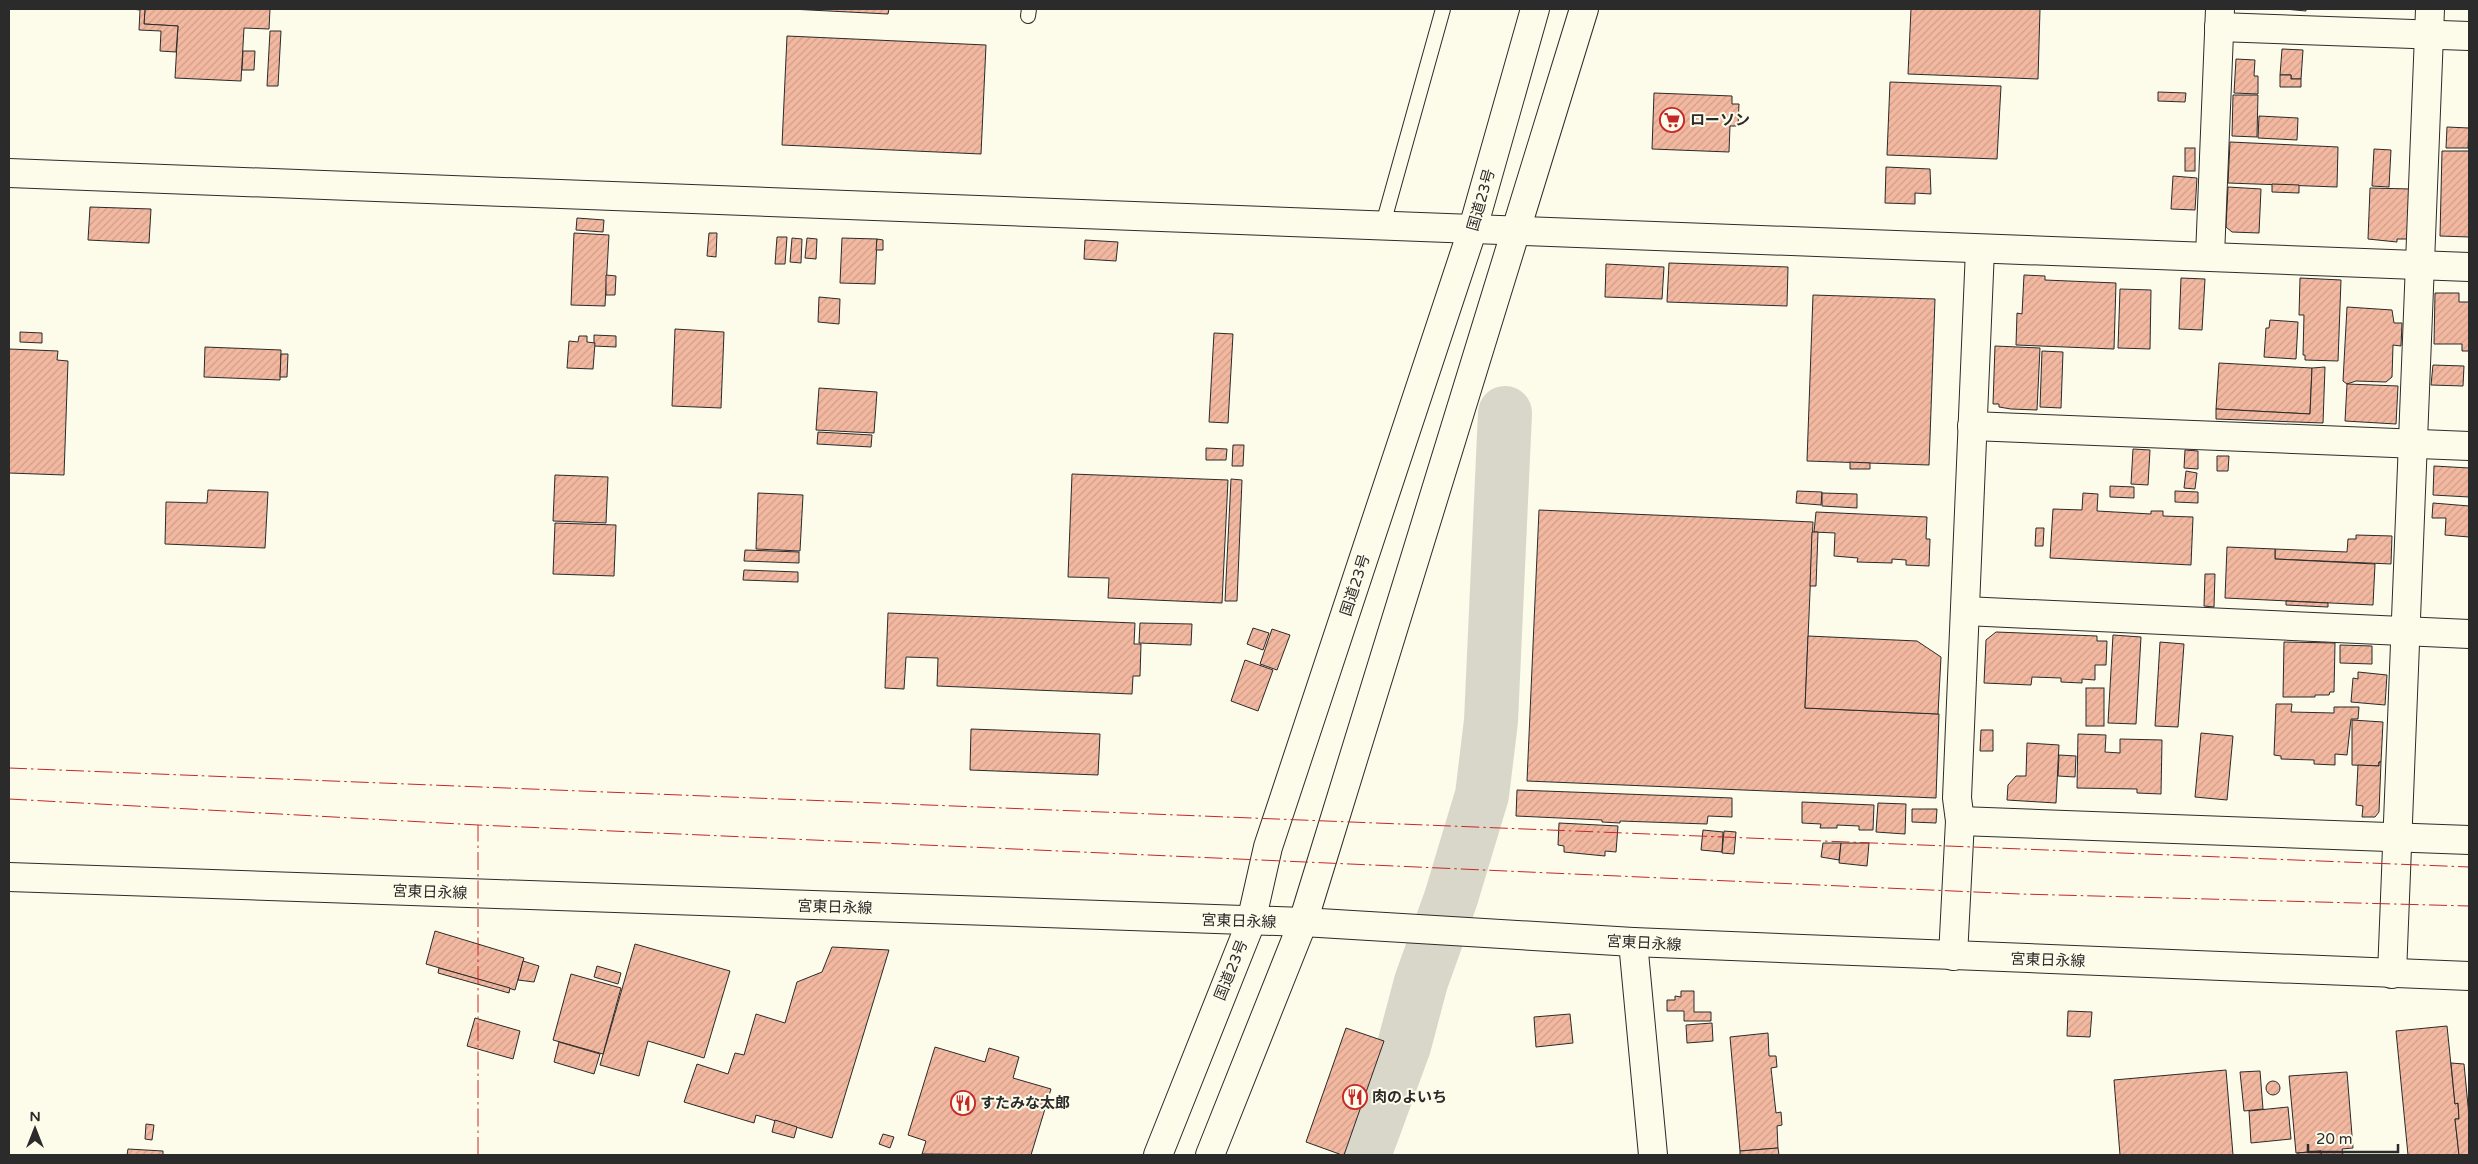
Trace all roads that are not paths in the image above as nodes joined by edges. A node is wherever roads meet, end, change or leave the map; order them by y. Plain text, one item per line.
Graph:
1 (1443, 9) edge
2 (1535, 9) edge
3 (1584, 9) edge
4 (2220, 18) edge
5 (2429, 22) edge
6 (2469, 36) edge
7 (9, 173) edge
8 (1383, 224) junction
9 (1473, 228) junction
10 (1517, 230) junction
11 (1980, 250) junction
12 (2210, 256) junction
13 (2419, 264) junction
14 (2469, 266) edge
15 (1972, 426) junction
16 (2412, 444) junction
17 (2469, 446) edge
18 (1965, 611) junction
19 (2407, 631) junction
20 (2469, 634) edge
21 (1960, 821) junction
22 (2397, 836) junction
23 (2469, 840) edge
24 (9, 877) edge
25 (1251, 922) junction
26 (1303, 922) junction
27 (1633, 942) junction
28 (1953, 956) junction
29 (2392, 974) junction
30 (2469, 976) edge
31 (1158, 1155) edge
32 (1210, 1155) edge
33 (1653, 1155) edge

1 - 8 lane
2 - 9 main road, 国道23号
3 - 10 main road
4 - 5 main road
4 - 12 main road
5 - 6 main road
5 - 13 main road
7 - 8 main road
8 - 9 main road
9 - 10 main road
9 - 25 main road, 国道23号
10 - 11 main road
10 - 26 main road
11 - 12 main road
11 - 15 main road
12 - 13 main road
13 - 14 main road
13 - 16 main road
15 - 16 main road
15 - 18 main road
16 - 17 main road
16 - 19 main road
18 - 19 main road
18 - 21 main road
19 - 20 main road
19 - 22 main road
21 - 22 main road
21 - 28 main road
22 - 23 main road
22 - 29 main road
24 - 25 main road, 宮東日永線
25 - 26 main road, 宮東日永線
25 - 31 main road, 国道23号
26 - 27 main road, 宮東日永線
26 - 32 main road
27 - 28 main road, 宮東日永線
27 - 33 main road
28 - 29 main road, 宮東日永線
29 - 30 main road, 宮東日永線

